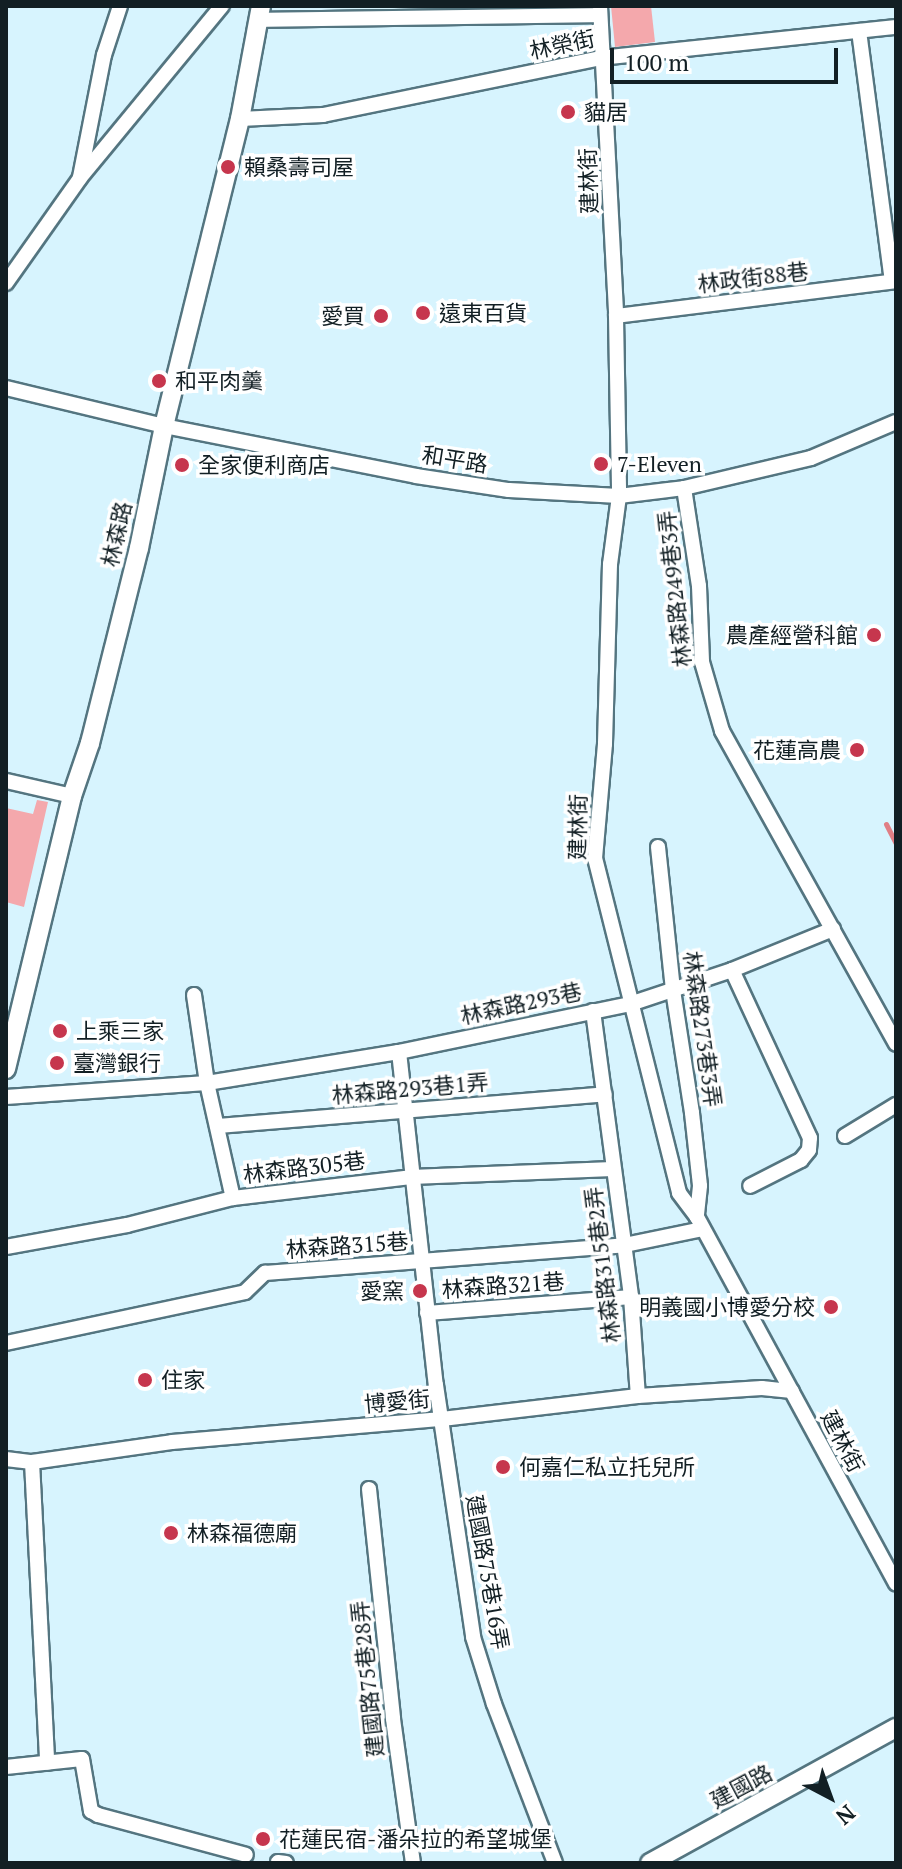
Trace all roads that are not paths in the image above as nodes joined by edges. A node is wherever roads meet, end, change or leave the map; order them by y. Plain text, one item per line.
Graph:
1 (120, 6) edge
2 (222, 6) edge
3 (600, 10) edge
4 (259, 13) edge
5 (896, 27) edge
6 (859, 31) junction
7 (600, 58) junction
8 (240, 119) junction
9 (80, 178) junction
10 (894, 281) edge
11 (6, 283) edge
12 (616, 316) junction
13 (6, 388) edge
14 (896, 422) edge
15 (164, 426) junction
16 (684, 488) junction
17 (619, 496) junction
18 (6, 781) edge
19 (72, 796) junction
20 (658, 847) dead end
21 (833, 929) junction
22 (732, 970) junction
23 (673, 990) junction
24 (194, 995) dead end
25 (630, 1004) junction
26 (593, 1011) junction
27 (896, 1044) edge
28 (399, 1052) junction
29 (6, 1069) edge
30 (207, 1083) junction
31 (605, 1094) junction
32 (6, 1097) edge
33 (896, 1105) edge
34 (404, 1110) junction
35 (219, 1126) junction
36 (845, 1136) dead end
37 (613, 1169) junction
38 (411, 1177) junction
39 (750, 1186) dead end
40 (233, 1198) junction
41 (700, 1223) junction
42 (625, 1245) junction
43 (6, 1247) edge
44 (424, 1262) junction
45 (631, 1297) junction
46 (427, 1313) junction
47 (6, 1343) edge
48 (792, 1391) junction
49 (638, 1396) junction
50 (442, 1419) junction
51 (6, 1459) edge
52 (32, 1462) junction
53 (369, 1489) dead end
54 (896, 1583) edge
55 (896, 1728) edge
56 (47, 1763) junction
57 (6, 1767) edge
58 (246, 1855) dead end
59 (413, 1863) edge
60 (555, 1863) edge
61 (650, 1863) edge

1 - 9 street
2 - 9 street
3 - 4 street
3 - 7 street, 建林街
4 - 8 street, 林森路
5 - 6 street, 林榮街
6 - 7 street, 林榮街
6 - 10 street
7 - 8 street, 林榮街
7 - 12 street, 建林街
8 - 15 street, 林森路
9 - 11 street
10 - 12 street, 林政街88巷
12 - 17 street, 建林街
13 - 15 street, 和平路
14 - 16 street, 和平路
15 - 17 street, 和平路
15 - 19 street, 林森路
16 - 17 street, 和平路
16 - 21 street, 林森路249巷3弄
17 - 25 street, 建林街
18 - 19 street
19 - 29 street, 林森路
20 - 23 street, 林森路273巷3弄
21 - 22 street, 林森路293巷
21 - 27 street
22 - 23 street, 林森路293巷
22 - 39 street
23 - 25 street, 林森路293巷
23 - 41 street, 林森路273巷3弄
24 - 30 street
25 - 26 street, 林森路293巷
25 - 41 street, 建林街
26 - 28 street, 林森路293巷
26 - 31 street, 林森路315巷2弄
28 - 30 street, 林森路293巷
28 - 34 street, 林森路321巷
30 - 32 street, 林森路293巷
30 - 35 street
31 - 34 street, 林森路293巷1弄
31 - 37 street, 林森路315巷2弄
33 - 36 street
34 - 35 street, 林森路293巷1弄
34 - 38 street, 林森路321巷
35 - 40 street
37 - 38 street, 林森路305巷
37 - 42 street, 林森路315巷2弄
38 - 40 street, 林森路305巷
38 - 44 street, 林森路321巷
40 - 43 street, 林森路305巷
41 - 42 street, 林森路315巷
41 - 48 street, 建林街
42 - 44 street, 林森路315巷
42 - 45 street, 林森路315巷2弄
44 - 46 street, 林森路321巷
44 - 47 street, 林森路315巷
45 - 46 street, 林森路321巷
45 - 49 street, 林森路315巷2弄
46 - 50 street, 林森路321巷
48 - 49 street, 博愛街
48 - 54 street, 建林街
49 - 50 street, 博愛街
50 - 52 street, 博愛街
50 - 60 street, 建國路75巷16弄
51 - 52 street, 博愛街
52 - 56 street
53 - 59 street, 建國路75巷28弄
55 - 61 street, 建國路
56 - 57 street
56 - 58 street

